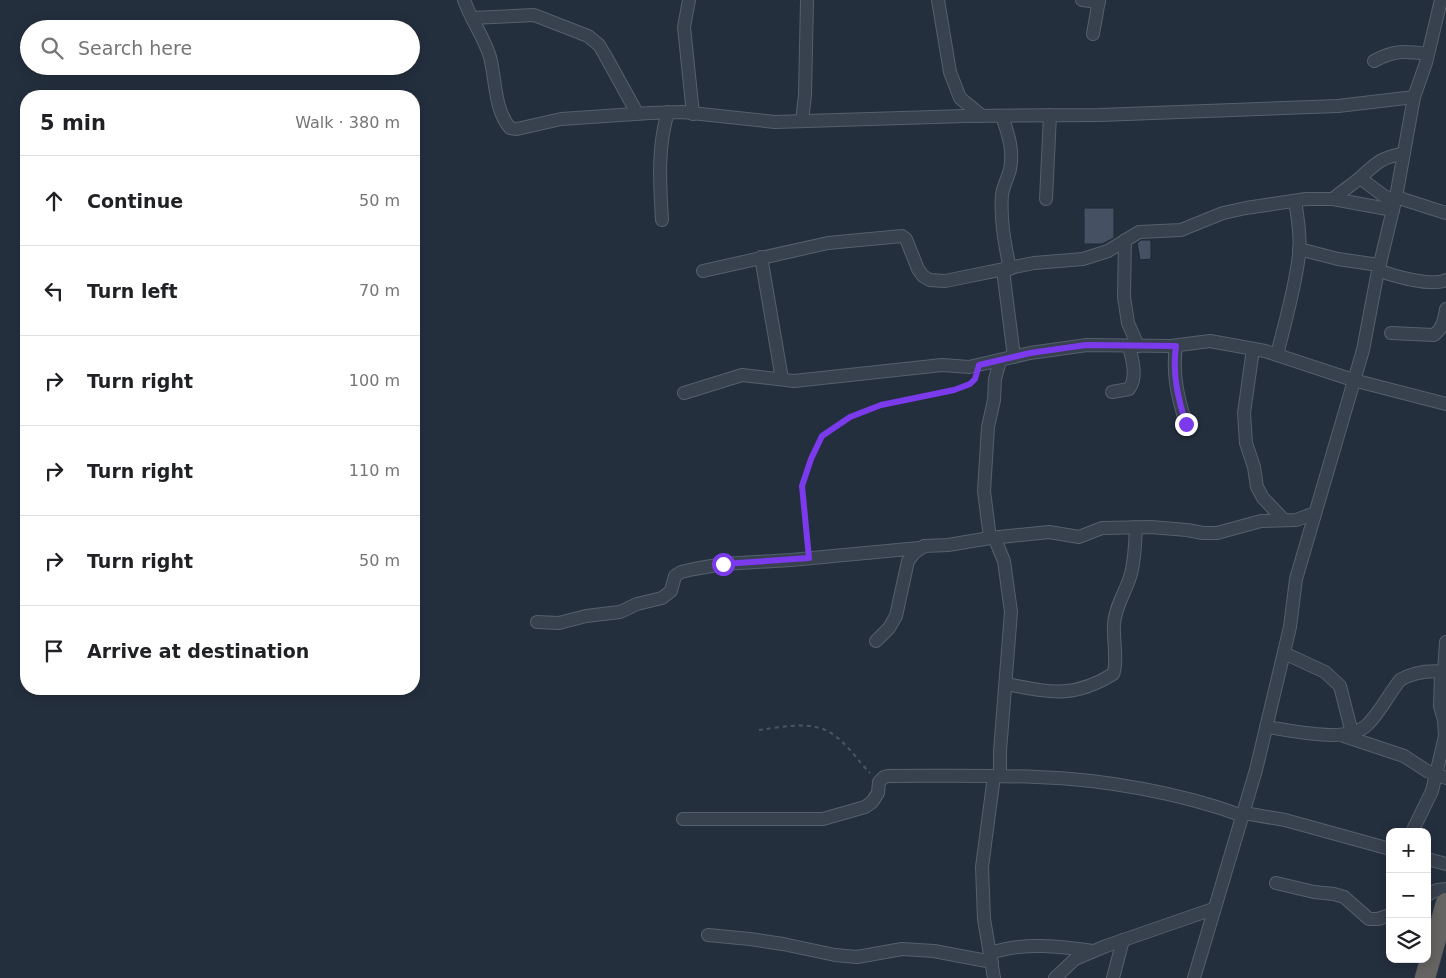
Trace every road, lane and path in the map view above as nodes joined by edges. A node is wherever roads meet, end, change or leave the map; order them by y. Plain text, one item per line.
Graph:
1 (464, 0) edge
2 (689, 0) edge
3 (807, 0) edge
4 (938, 0) edge
5 (1082, 0) edge
6 (1440, 0) edge
7 (1099, 1) edge
8 (472, 18) junction
9 (1093, 34) dead end
10 (1428, 54) junction
11 (1374, 61) dead end
12 (1414, 97) junction
13 (668, 112) junction
14 (637, 114) junction
15 (693, 114) junction
16 (1050, 115) junction
17 (982, 116) junction
18 (1002, 116) junction
19 (802, 121) junction
20 (1404, 153) junction
21 (1360, 178) junction
22 (1046, 199) dead end
23 (1333, 199) junction
24 (1295, 201) junction
25 (1395, 202) junction
26 (1433, 210) junction
27 (1446, 213) edge
28 (662, 220) dead end
29 (1446, 220) edge
30 (1125, 240) junction
31 (1299, 249) junction
32 (761, 257) junction
33 (1379, 267) junction
34 (1007, 270) junction
35 (703, 271) dead end
36 (1446, 280) edge
37 (1446, 309) edge
38 (1391, 333) dead end
39 (1134, 346) junction
40 (1176, 346) junction
41 (1253, 349) junction
42 (1277, 355) junction
43 (1014, 357) junction
44 (1000, 361) junction
45 (979, 365) junction
46 (782, 379) junction
47 (1354, 380) junction
48 (1112, 392) dead end
49 (684, 393) dead end
50 (1446, 404) edge
51 (1186, 424) dead end
52 (1315, 514) junction
53 (1284, 520) junction
54 (1136, 527) junction
55 (992, 538) junction
56 (919, 548) junction
57 (809, 558) junction
58 (537, 622) dead end
59 (876, 641) dead end
60 (1446, 642) edge
61 (1284, 653) junction
62 (1444, 672) edge
63 (1006, 684) junction
64 (1266, 726) junction
65 (759, 730) dead end
66 (1347, 734) junction
67 (997, 776) junction
68 (1441, 776) edge
69 (879, 782) junction
70 (1243, 814) junction
71 (683, 818) dead end
72 (1414, 828) edge
73 (1386, 848) edge
74 (1431, 860) edge
75 (1446, 864) edge
76 (1276, 883) dead end
77 (1446, 889) edge
78 (1431, 893) edge
79 (1446, 903) edge
80 (1214, 909) junction
81 (1386, 916) edge
82 (708, 936) dead end
83 (1123, 940) junction
84 (1093, 951) junction
85 (991, 957) junction
86 (994, 978) edge
87 (1055, 978) edge
88 (1113, 978) edge
89 (1194, 978) edge
90 (1425, 978) edge

1 - 8 street
2 - 15 street
3 - 19 street
4 - 17 street
5 - 7 street
6 - 10 street
7 - 9 street
8 - 14 street
8 - 14 street
10 - 11 street
10 - 12 street
12 - 16 street
12 - 20 street
13 - 14 street
13 - 15 street
13 - 28 street
15 - 19 street
16 - 18 street
16 - 22 street
17 - 18 street
17 - 19 street
18 - 34 street
20 - 21 street
20 - 25 street
21 - 23 street
21 - 25 street
23 - 24 street
23 - 25 street
24 - 30 street
24 - 31 street
25 - 26 street
25 - 33 street
26 - 27 street
26 - 29 street
30 - 34 street
30 - 39 street
31 - 33 street
31 - 42 street
32 - 34 street
32 - 35 street
32 - 46 street
33 - 36 street
33 - 47 street
34 - 43 street
37 - 38 street
39 - 40 street
39 - 43 street
39 - 48 street
40 - 41 street
40 - 51 street
41 - 42 street
41 - 53 street
42 - 47 street
43 - 44 street
44 - 45 street
44 - 55 street
45 - 46 street
45 - 57 path
46 - 49 street
47 - 50 street
47 - 52 street
52 - 53 street
52 - 61 street
53 - 54 street
54 - 55 street
54 - 63 street
55 - 56 street
55 - 63 street
56 - 57 street
56 - 59 street
57 - 58 street
60 - 62 street
61 - 64 street
61 - 66 street
62 - 66 street
62 - 68 street
63 - 67 street
64 - 66 street
64 - 70 street
65 - 69 path
66 - 68 street
67 - 69 street
67 - 70 street
67 - 85 street
68 - 72 street
69 - 71 street
70 - 73 street
70 - 80 street
74 - 75 street
76 - 81 street
77 - 78 street
79 - 90 highway
80 - 83 street
80 - 89 street
82 - 85 street
83 - 84 street
83 - 88 street
84 - 85 street
84 - 87 street
85 - 86 street

